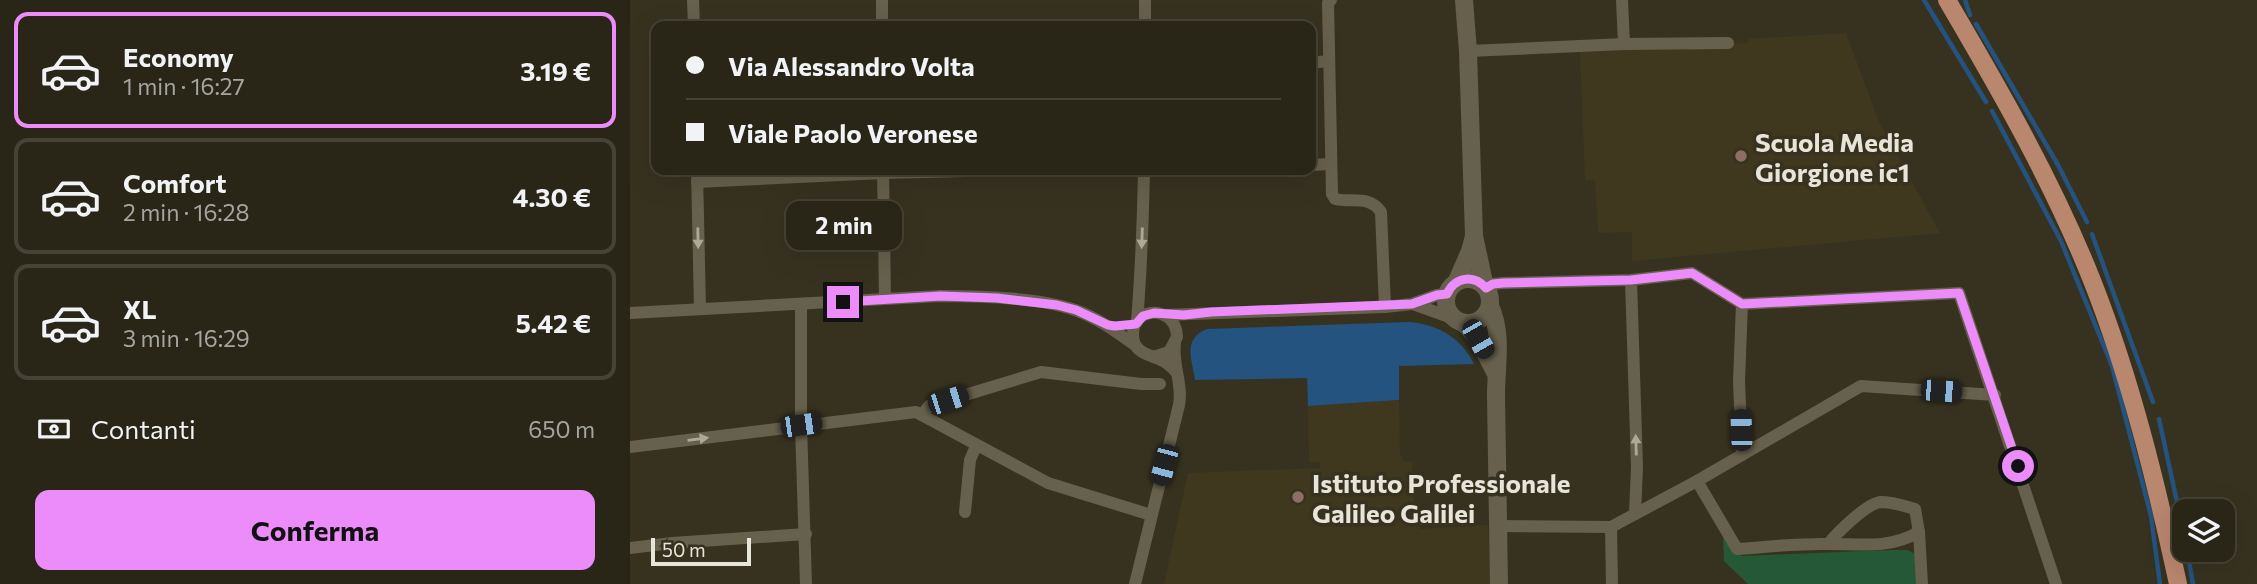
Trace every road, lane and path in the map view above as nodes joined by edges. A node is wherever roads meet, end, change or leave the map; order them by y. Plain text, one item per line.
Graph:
1 (693, 0) edge
2 (882, 0) edge
3 (1145, 0) edge
4 (1331, 0) edge
5 (1464, 0) edge
6 (1622, 0) edge
7 (1947, 0) edge
8 (694, 21) edge
9 (882, 21) edge
10 (1145, 21) edge
11 (1728, 43) dead end
12 (1624, 44) junction
13 (1468, 51) junction
14 (1328, 61) junction
15 (1316, 62) edge
16 (1330, 164) junction
17 (1316, 165) edge
18 (734, 175) edge
19 (883, 175) edge
20 (1144, 175) edge
21 (697, 176) edge
22 (1474, 236) junction
23 (1631, 280) junction
24 (1452, 288) junction
25 (1490, 293) junction
26 (885, 299) junction
27 (801, 304) junction
28 (1412, 304) junction
29 (1742, 304) junction
30 (1385, 307) junction
31 (700, 309) junction
32 (630, 313) edge
33 (1202, 313) junction
34 (1164, 315) junction
35 (1459, 321) junction
36 (1136, 323) junction
37 (1108, 325) junction
38 (1176, 340) junction
39 (1135, 345) junction
40 (1153, 357) junction
41 (1177, 373) junction
42 (1497, 379) junction
43 (1160, 384) dead end
44 (1995, 395) junction
45 (922, 415) junction
46 (801, 425) junction
47 (976, 446) junction
48 (630, 447) edge
49 (1742, 455) junction
50 (1697, 481) junction
51 (965, 512) dead end
52 (1151, 514) junction
53 (1635, 514) junction
54 (1498, 526) junction
55 (1611, 527) junction
56 (1919, 532) junction
57 (806, 534) junction
58 (1829, 544) junction
59 (630, 548) edge
60 (806, 584) edge
61 (1135, 584) edge
62 (1499, 584) edge
63 (1612, 584) edge
64 (1922, 584) edge
65 (2056, 584) edge
66 (2178, 584) edge

1 - 8 street
2 - 9 street
3 - 10 street
4 - 14 street
5 - 13 street
6 - 12 street
7 - 66 main road
11 - 12 street
12 - 13 street
13 - 22 street
14 - 15 street
14 - 16 street
16 - 17 street
16 - 30 street
18 - 21 street
19 - 26 street
20 -> 36 street
21 -> 31 street
22 - 24 street
22 - 25 street
23 - 25 street
23 - 29 street
53 -> 23 street
24 - 25 street
24 - 28 street
24 - 35 street
25 - 35 street
25 - 42 street
26 - 27 street
26 - 37 street
27 - 31 street
27 - 46 street
28 - 30 street
28 - 35 street
29 - 44 street
29 - 49 street
30 - 33 street
31 - 32 street
33 - 34 street
33 - 38 street
34 - 36 street
34 - 38 street
35 - 42 street
36 - 37 street
36 - 39 street
37 - 39 street
38 - 40 street
38 - 41 street
39 - 40 street
40 - 41 street
41 - 52 street
42 - 54 street
43 - 45 street
44 - 49 street
44 - 65 street
45 - 46 street
45 - 47 street
48 -> 46 street
46 - 57 street
47 - 51 street
47 - 52 street
49 - 50 street
50 - 53 street
50 - 58 street
52 - 61 street
53 - 55 street
54 - 55 street
54 - 62 street
55 - 63 street
56 - 58 street
56 - 58 street
56 - 64 street
57 - 59 street
57 - 60 street

